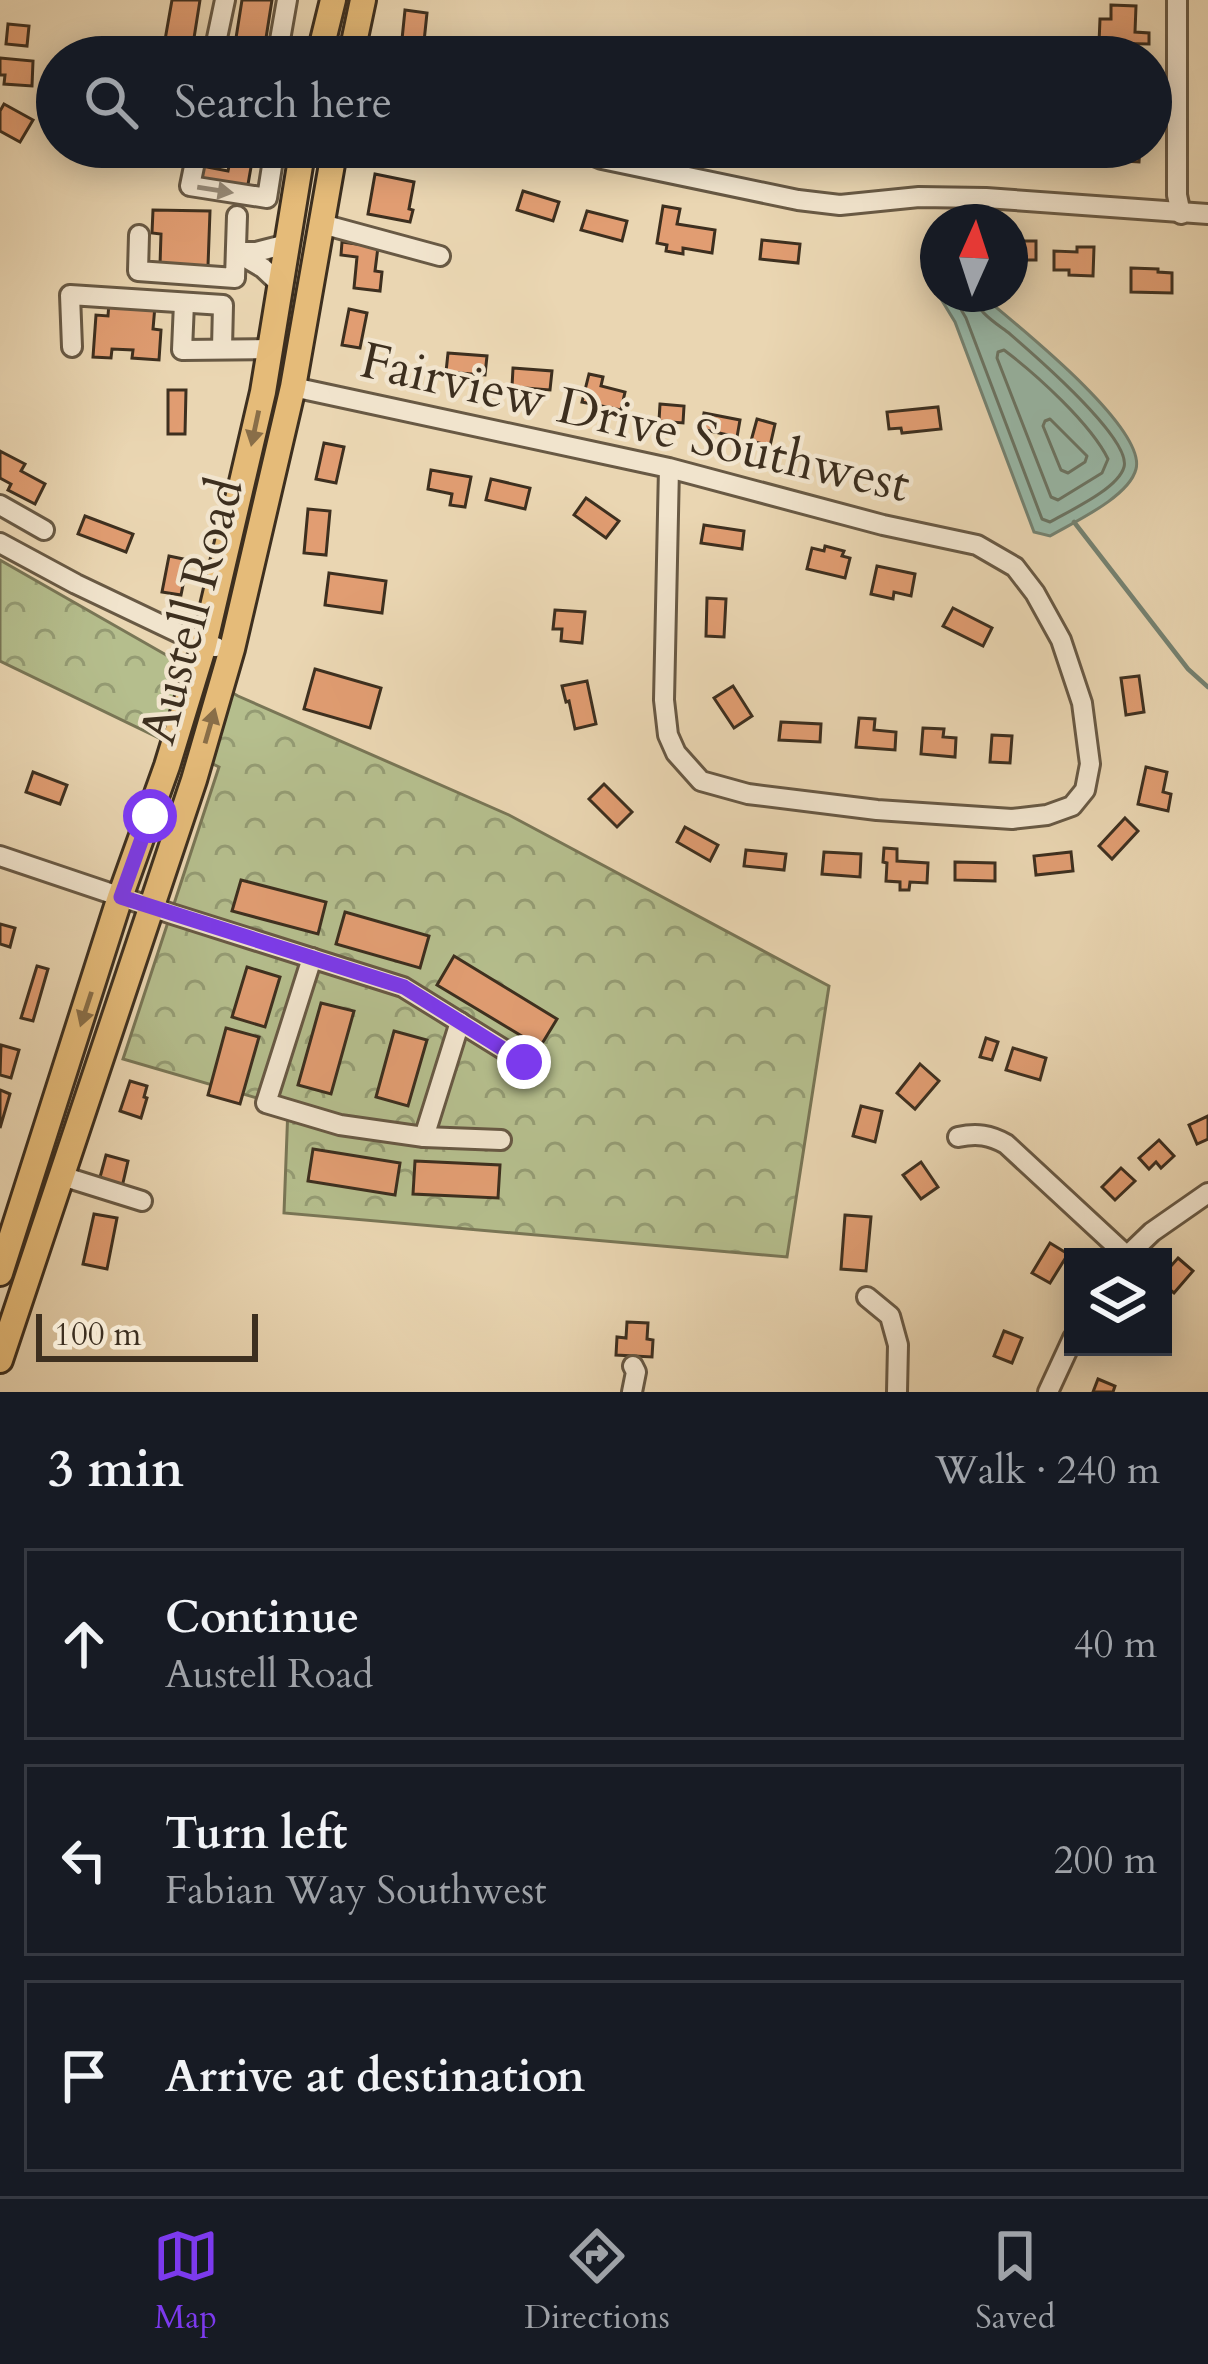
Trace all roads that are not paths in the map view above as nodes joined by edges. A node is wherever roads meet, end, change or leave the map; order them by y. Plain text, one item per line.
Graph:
1 (225, 0) edge
2 (287, 0) edge
3 (332, 0) edge
4 (363, 0) edge
5 (1177, 0) edge
6 (217, 36) edge
7 (280, 36) edge
8 (324, 36) edge
9 (355, 36) edge
10 (193, 168) edge
11 (272, 168) edge
12 (300, 168) edge
13 (331, 168) edge
14 (645, 168) edge
15 (269, 185) junction
16 (296, 191) junction
17 (1181, 214) junction
18 (1208, 214) edge
19 (237, 216) dead end
20 (322, 224) junction
21 (139, 235) dead end
22 (287, 244) junction
23 (236, 252) junction
24 (440, 256) dead end
25 (280, 284) junction
26 (184, 303) junction
27 (72, 347) dead end
28 (222, 348) junction
29 (268, 357) junction
30 (293, 387) junction
31 (670, 468) junction
32 (0, 506) edge
33 (44, 530) dead end
34 (0, 543) edge
35 (202, 652) junction
36 (229, 661) junction
37 (0, 856) edge
38 (121, 897) junction
39 (152, 908) junction
40 (312, 958) junction
41 (460, 1022) junction
42 (524, 1062) dead end
43 (424, 1137) junction
44 (958, 1137) dead end
45 (501, 1140) dead end
46 (62, 1176) junction
47 (1208, 1193) edge
48 (142, 1201) dead end
49 (1117, 1248) edge
50 (1135, 1248) edge
51 (0, 1273) edge
52 (867, 1297) dead end
53 (1065, 1356) edge
54 (0, 1360) edge
55 (633, 1366) dead end
56 (632, 1392) edge
57 (897, 1392) edge
58 (1048, 1392) edge

1 - 6 street
2 - 7 street
3 - 8 main road
4 - 9 main road
5 - 17 street
10 -> 15 street
11 - 15 street
12 - 16 main road, Austell Road
13 - 20 main road, Austell Road
14 - 17 street
15 - 16 street
16 - 22 main road, Austell Road
17 - 18 street
19 - 23 street
20 - 24 street
20 - 30 main road, Austell Road
21 - 23 street
22 - 23 street
22 - 25 main road, Austell Road
23 - 25 street
25 - 29 main road, Austell Road
26 - 27 street
26 - 28 street
26 - 28 street
28 - 29 street
29 -> 35 main road, Austell Road
30 - 31 street, Fairview Drive Southwest
30 - 36 main road, Austell Road
31 - 31 street, Fairview Drive Southwest
32 - 33 street
34 - 35 street
35 - 36 street
35 - 38 main road, Austell Road
39 -> 36 main road, Austell Road
37 - 38 street
38 - 39 street
38 -> 51 main road, Austell Road
39 - 40 street
39 - 46 main road, Austell Road
40 - 41 street
40 - 43 street
41 - 42 street
41 - 43 street
43 - 45 street
44 - 49 street
46 - 48 street
46 - 54 main road, Austell Road
47 - 50 street
52 - 57 street
53 - 58 street
55 - 56 street

